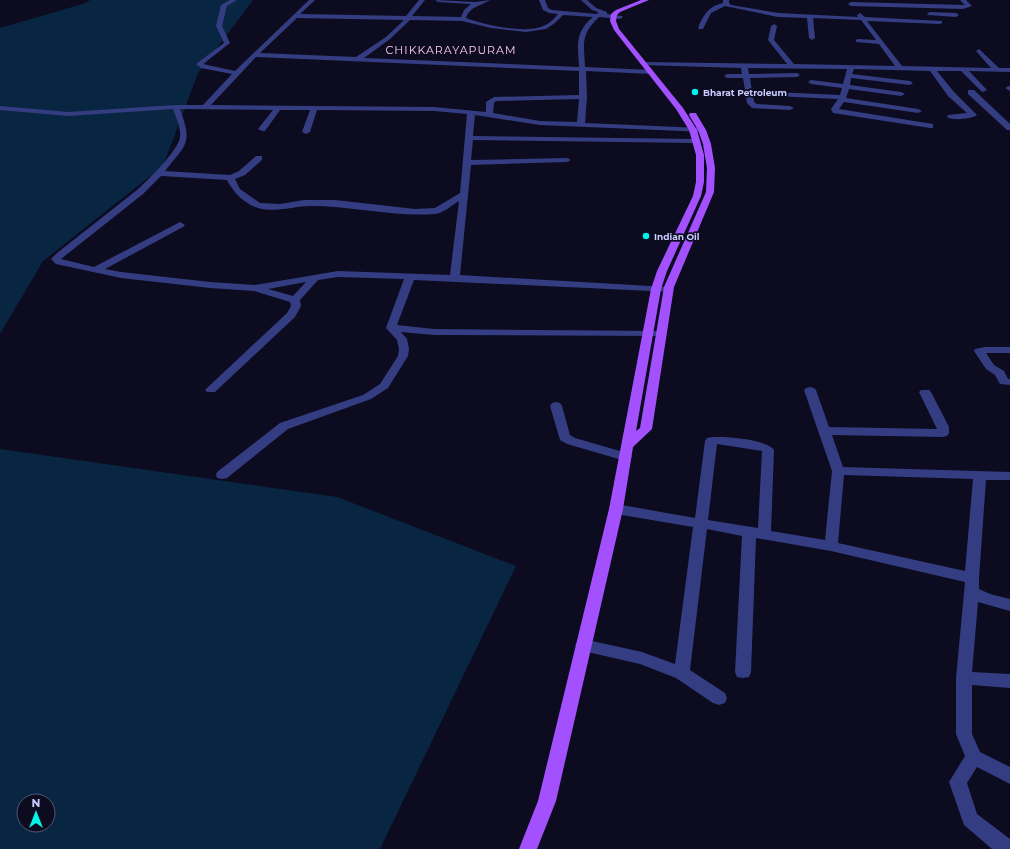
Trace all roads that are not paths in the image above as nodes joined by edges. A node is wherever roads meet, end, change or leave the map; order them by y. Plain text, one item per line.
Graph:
1 (234, 0) edge
2 (312, 0) edge
3 (412, 0) edge
4 (421, 0) edge
5 (438, 0) edge
6 (487, 0) edge
7 (542, 0) edge
8 (584, 0) edge
9 (646, 0) edge
10 (655, 0) edge
11 (964, 0) edge
12 (726, 2) edge
13 (850, 2) edge
14 (475, 3) junction
15 (799, 12) dead end
16 (600, 13) junction
17 (858, 13) junction
18 (560, 14) junction
19 (956, 15) dead end
20 (296, 16) junction
21 (617, 16) junction
22 (810, 17) junction
23 (408, 18) junction
24 (463, 19) junction
25 (863, 20) junction
26 (940, 22) dead end
27 (774, 26) dead end
28 (701, 28) dead end
29 (812, 38) dead end
30 (858, 41) dead end
31 (880, 42) junction
32 (308, 50) dead end
33 (979, 51) dead end
34 (254, 55) junction
35 (302, 58) junction
36 (357, 60) junction
37 (744, 65) junction
38 (792, 66) junction
39 (649, 67) junction
40 (851, 67) junction
41 (900, 68) junction
42 (932, 69) junction
43 (963, 69) junction
44 (583, 70) junction
45 (997, 70) junction
46 (1010, 70) edge
47 (237, 73) junction
48 (746, 75) junction
49 (797, 75) dead end
50 (727, 76) dead end
51 (849, 76) junction
52 (811, 82) dead end
53 (910, 83) dead end
54 (845, 86) junction
55 (983, 90) dead end
56 (971, 92) dead end
57 (749, 93) junction
58 (901, 94) dead end
59 (583, 98) junction
60 (842, 98) junction
61 (176, 107) junction
62 (205, 107) junction
63 (0, 108) edge
64 (278, 108) junction
65 (314, 108) junction
66 (790, 108) dead end
67 (918, 111) dead end
68 (470, 112) junction
69 (488, 116) junction
70 (951, 117) dead end
71 (1006, 121) edge
72 (581, 125) junction
73 (930, 126) dead end
74 (1010, 128) edge
75 (262, 130) dead end
76 (698, 130) junction
77 (306, 132) dead end
78 (468, 138) junction
79 (696, 141) junction
80 (259, 158) dead end
81 (567, 160) dead end
82 (467, 163) junction
83 (158, 173) junction
84 (230, 178) junction
85 (464, 194) junction
86 (180, 225) dead end
87 (97, 269) junction
88 (410, 277) junction
89 (315, 278) junction
90 (455, 278) junction
91 (255, 288) junction
92 (656, 289) junction
93 (668, 290) junction
94 (295, 300) junction
95 (391, 328) junction
96 (648, 334) junction
97 (661, 334) junction
98 (1010, 350) edge
99 (1010, 382) edge
100 (211, 390) dead end
101 (810, 390) dead end
102 (925, 392) dead end
103 (556, 406) dead end
104 (824, 431) junction
105 (627, 451) junction
106 (838, 471) junction
107 (980, 474) junction
108 (222, 475) dead end
109 (1010, 476) edge
110 (616, 509) junction
111 (701, 523) junction
112 (749, 532) junction
113 (764, 535) junction
114 (830, 546) junction
115 (972, 585) junction
116 (1010, 605) edge
117 (583, 645) junction
118 (743, 672) dead end
119 (682, 674) junction
120 (964, 678) junction
121 (1010, 681) edge
122 (719, 698) dead end
123 (974, 757) junction
124 (1010, 776) edge
125 (1010, 848) edge
126 (528, 849) edge

1 - 47 street
2 - 20 street
3 - 4 street
4 - 23 street
5 - 14 street
6 - 14 street
7 - 18 street
8 - 16 street
9 - 21 main road
10 - 21 main road
11 - 13 street
12 - 22 street
12 - 28 street
13 - 17 street
14 - 24 street
15 - 17 street
16 - 18 street
16 - 21 street
16 - 44 street
17 - 19 street
17 - 25 street
18 - 24 street
20 - 23 street
20 - 34 street
21 - 39 main road
22 - 25 street
22 - 29 street
23 - 24 street
23 - 36 street
25 - 26 street
25 - 31 street
27 - 38 street
30 - 31 street
31 - 41 street
32 - 35 street
33 - 45 street
34 - 35 street
34 - 47 street
35 - 36 street
36 - 44 street
37 - 38 street
37 - 39 street
37 - 48 street
38 - 40 street
39 - 44 street
39 - 76 main road
40 - 41 street
40 - 51 street
41 - 42 street
42 - 43 street
42 - 70 street
43 - 45 street
43 - 55 street
44 - 59 street
45 - 46 street
47 - 62 street
48 - 49 street
48 - 50 street
48 - 57 street
51 - 53 street
51 - 54 street
52 - 54 street
54 - 58 street
54 - 60 street
56 - 71 street
57 - 60 street
57 - 66 street
59 - 69 street
59 - 72 street
60 - 67 street
60 - 73 street
61 - 62 street
61 - 63 street
61 - 83 street
62 - 64 street
64 - 65 street
64 - 75 street
65 - 68 street
65 - 77 street
68 - 69 street
68 - 78 street
69 - 72 street
71 - 74 street
72 - 76 street
76 - 79 main road
76 - 93 main road
78 - 79 street
78 - 82 street
79 - 92 main road
80 - 84 street
81 - 82 street
82 - 85 street
83 - 84 street
83 - 87 street
84 - 85 street
85 - 90 street
86 - 87 street
87 - 91 street
88 - 89 street
88 - 90 street
88 - 95 street
89 - 91 street
89 - 94 street
90 - 92 street
91 - 94 street
92 - 93 street
92 - 96 main road
93 - 97 main road
94 - 100 street
95 - 96 street
95 - 108 street
96 - 97 street
96 - 105 main road
97 - 105 main road
98 - 99 street
101 - 104 street
102 - 104 street
103 - 105 street
104 - 106 street
105 - 110 main road
106 - 107 street
106 - 114 street
107 - 109 street
107 - 115 street
110 - 111 street
110 - 117 main road
111 - 112 street
111 - 113 street
111 - 119 street
112 - 113 street
112 - 118 street
113 - 114 street
114 - 115 street
115 - 116 street
115 - 120 street
117 - 119 street
117 - 126 main road
119 - 122 street
120 - 121 street
120 - 123 street
123 - 124 street
123 - 125 street

